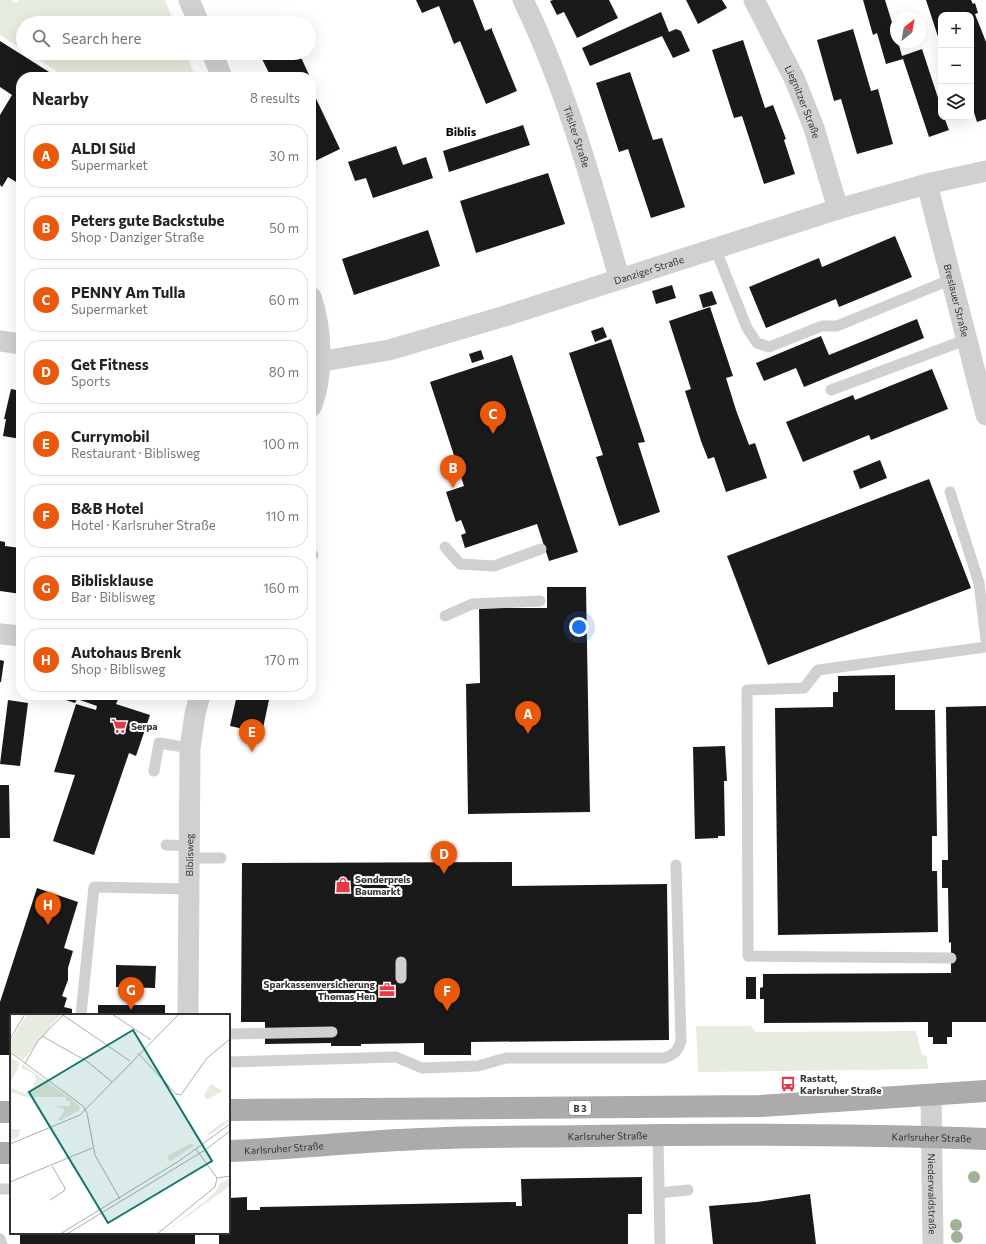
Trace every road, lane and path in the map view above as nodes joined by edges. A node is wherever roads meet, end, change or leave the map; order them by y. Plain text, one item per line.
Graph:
1 (189, 0) edge
2 (523, 0) edge
3 (754, 0) edge
4 (196, 16) edge
5 (215, 60) edge
6 (220, 72) edge
7 (986, 171) edge
8 (927, 184) junction
9 (838, 209) junction
10 (715, 248) junction
11 (619, 278) junction
12 (952, 279) junction
13 (316, 322) edge
14 (968, 339) junction
15 (0, 341) edge
16 (16, 343) edge
17 (316, 362) edge
18 (982, 381) edge
19 (830, 390) dead end
20 (316, 396) edge
21 (986, 416) edge
22 (950, 492) dead end
23 (445, 548) dead end
24 (541, 549) dead end
25 (540, 601) dead end
26 (445, 616) dead end
27 (0, 634) edge
28 (16, 636) edge
29 (986, 640) edge
30 (986, 648) edge
31 (199, 700) edge
32 (190, 748) junction
33 (154, 771) dead end
34 (166, 845) dead end
35 (190, 852) junction
36 (221, 858) dead end
37 (676, 865) dead end
38 (190, 889) junction
39 (951, 958) dead end
40 (401, 962) dead end
41 (401, 978) dead end
42 (81, 1014) edge
43 (188, 1014) edge
44 (332, 1032) dead end
45 (230, 1034) edge
46 (230, 1062) edge
47 (986, 1091) edge
48 (931, 1095) junction
49 (230, 1110) edge
50 (658, 1135) junction
51 (932, 1137) junction
52 (986, 1139) edge
53 (230, 1151) edge
54 (688, 1190) dead end
55 (659, 1193) junction
56 (0, 1239) edge
57 (2, 1244) edge
58 (660, 1244) edge
59 (934, 1244) edge

1 - 4 street
2 - 11 street, Tilsiter Straße
3 - 9 street, Liegnitzer Straße
5 - 6 street
7 - 8 street, Danziger Straße
8 - 9 street, Danziger Straße
8 - 12 street, Breslauer Straße
9 - 10 street, Danziger Straße
10 - 11 street, Danziger Straße
10 - 12 lane
11 - 17 street, Danziger Straße
12 - 14 street, Breslauer Straße
13 - 17 street
14 - 18 street, Breslauer Straße
14 - 19 lane
15 - 16 street
17 - 20 street
18 - 21 street, Breslauer Straße
22 - 29 lane
23 - 24 lane
25 - 26 lane
27 - 28 street
30 - 39 lane
31 - 32 street, Biblisweg
32 - 33 lane
32 - 35 street, Biblisweg
34 - 35 lane
35 - 36 lane
35 - 38 street, Biblisweg
37 - 46 lane
38 - 42 lane
38 - 43 street, Biblisweg
40 - 41 lane
44 - 45 lane
47 - 48 main road, B 3
48 - 49 main road, B 3
48 - 51 street, Niederwaldstraße
50 - 51 main road, Karlsruher Straße
50 - 53 main road, Karlsruher Straße
50 - 55 lane
51 - 52 main road, Karlsruher Straße
51 - 59 street, Niederwaldstraße
54 - 55 lane
55 - 58 lane
56 - 57 lane

